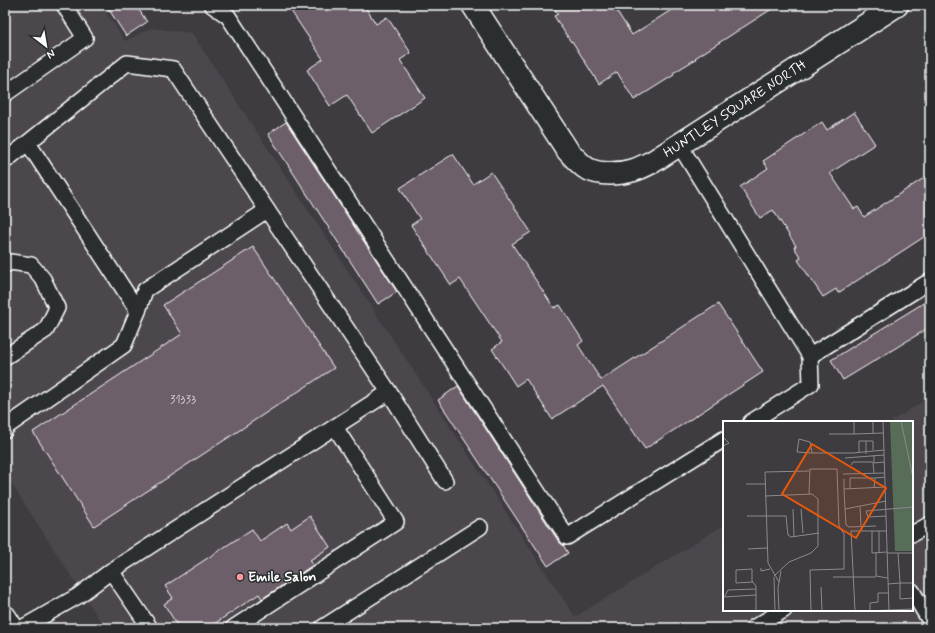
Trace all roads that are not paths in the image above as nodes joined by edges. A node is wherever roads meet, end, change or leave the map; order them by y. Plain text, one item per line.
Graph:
1 (64, 5) edge
2 (212, 5) edge
3 (473, 5) edge
4 (897, 5) edge
5 (5, 94) edge
6 (28, 143) junction
7 (680, 146) junction
8 (5, 161) edge
9 (267, 210) junction
10 (5, 266) edge
11 (930, 281) edge
12 (138, 311) junction
13 (810, 356) junction
14 (5, 357) edge
15 (389, 392) junction
16 (753, 421) edge
17 (335, 427) junction
18 (5, 430) edge
19 (723, 440) edge
20 (445, 481) dead end
21 (930, 524) edge
22 (480, 527) dead end
23 (913, 533) edge
24 (111, 571) junction
25 (913, 593) edge
26 (782, 611) edge
27 (5, 617) edge
28 (930, 621) edge
29 (12, 628) edge
30 (22, 628) edge
31 (150, 628) edge
32 (233, 628) edge
33 (322, 628) edge
34 (753, 628) edge

1 - 5 lane
2 - 19 lane
3 - 7 street, HUNTLEY SQUARE NORTH
4 - 7 street, HUNTLEY SQUARE NORTH
6 - 8 lane
6 - 9 lane
6 - 12 lane
7 - 13 lane
9 - 12 lane
9 - 15 lane
10 - 14 lane
11 - 13 lane
12 - 18 lane
13 - 16 lane
15 - 17 lane
15 - 20 lane
17 - 24 lane
17 - 32 lane
21 - 23 lane
22 - 33 lane
24 - 30 lane
24 - 31 lane
25 - 28 lane
26 - 34 lane
27 - 29 street

